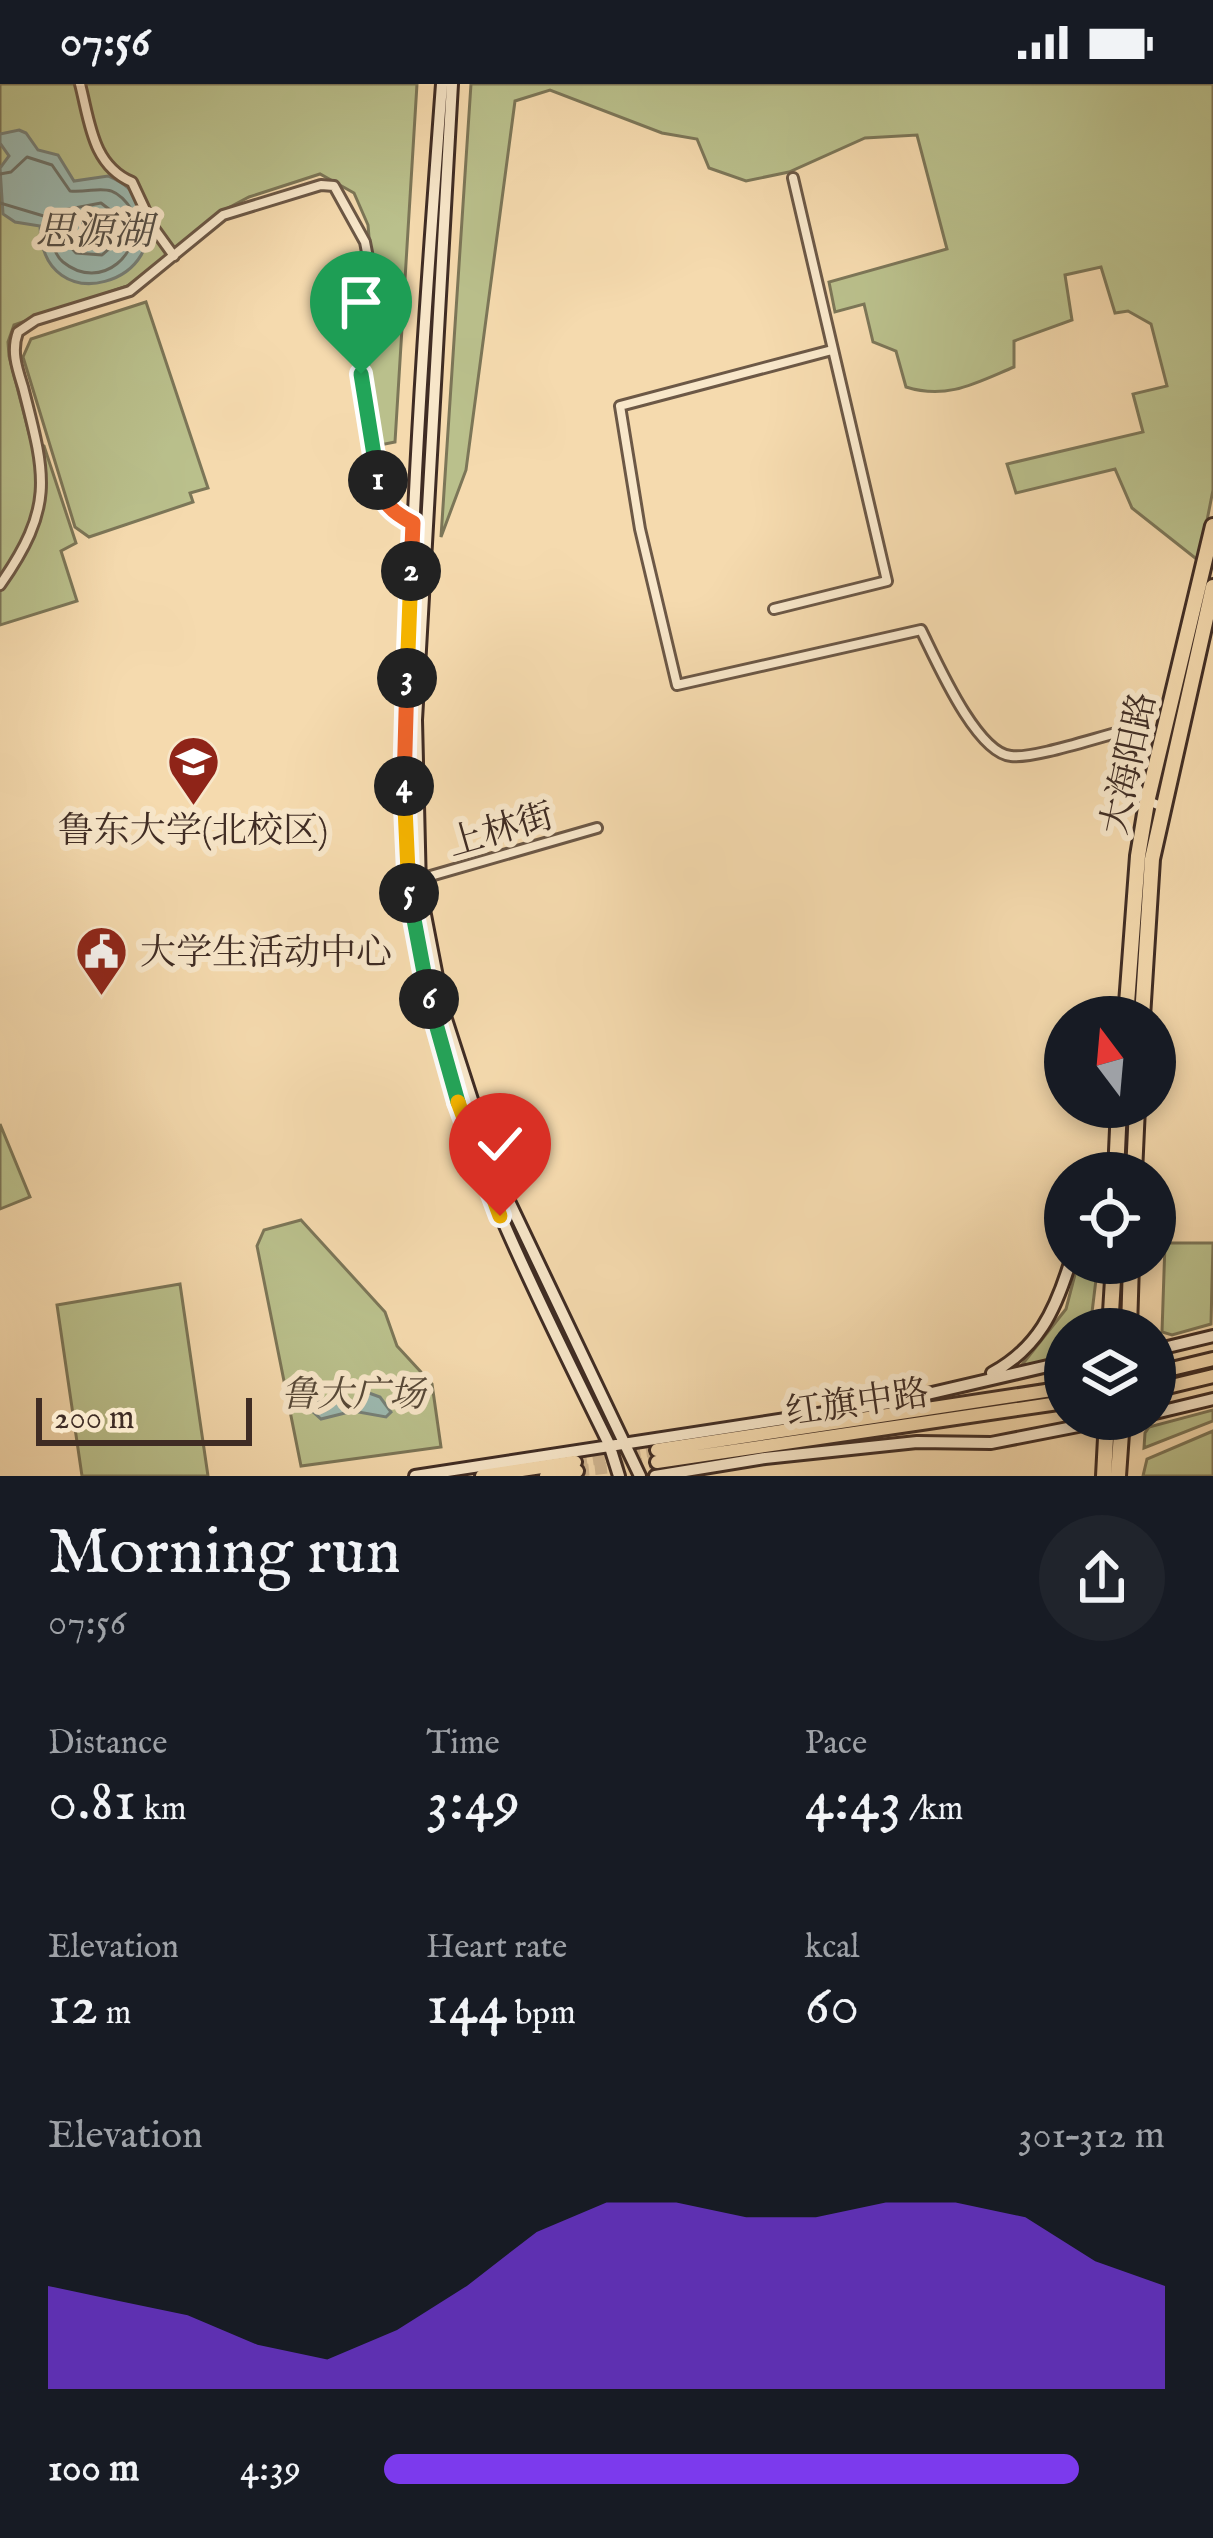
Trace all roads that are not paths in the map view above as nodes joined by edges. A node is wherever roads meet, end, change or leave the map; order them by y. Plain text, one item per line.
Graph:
1 (80, 84) edge
2 (442, 84) edge
3 (452, 84) edge
4 (793, 178) dead end
5 (174, 256) junction
6 (832, 350) junction
7 (413, 523) junction
8 (1213, 526) edge
9 (0, 585) edge
10 (1213, 587) edge
11 (775, 609) dead end
12 (1154, 804) junction
13 (597, 828) dead end
14 (419, 879) junction
15 (1128, 996) edge
16 (1143, 996) edge
17 (1064, 1284) edge
18 (1213, 1336) edge
19 (1176, 1345) edge
20 (1213, 1359) edge
21 (1044, 1366) edge
22 (1176, 1368) edge
23 (1213, 1376) edge
24 (976, 1380) junction
25 (1176, 1385) edge
26 (1044, 1391) edge
27 (1213, 1399) edge
28 (1044, 1404) edge
29 (1176, 1408) edge
30 (828, 1422) junction
31 (1044, 1433) edge
32 (626, 1442) junction
33 (609, 1444) junction
34 (656, 1462) edge
35 (415, 1476) edge
36 (482, 1476) edge
37 (546, 1476) edge
38 (619, 1476) edge
39 (640, 1476) edge

1 - 5 street
2 - 7 main road
3 - 14 main road
4 - 6 street
5 - 7 street
5 - 9 street
6 - 11 street
6 - 12 street
7 - 33 main road
8 - 12 highway, 大海阳路
10 - 12 highway, 大海阳路
12 - 15 highway, 大海阳路
12 - 16 highway, 大海阳路
13 - 14 street, 上林街
14 - 32 main road
17 - 24 main road
18 - 19 main road
20 - 22 main road
21 - 24 main road
23 - 25 main road
24 - 30 main road
26 - 30 main road, 红旗中路
27 - 29 main road
28 - 30 main road, 红旗中路
30 - 32 main road
30 - 34 main road, 红旗中路
31 - 34 main road
32 - 33 main road
32 - 39 main road
33 - 35 main road
33 - 38 main road
36 - 37 main road

